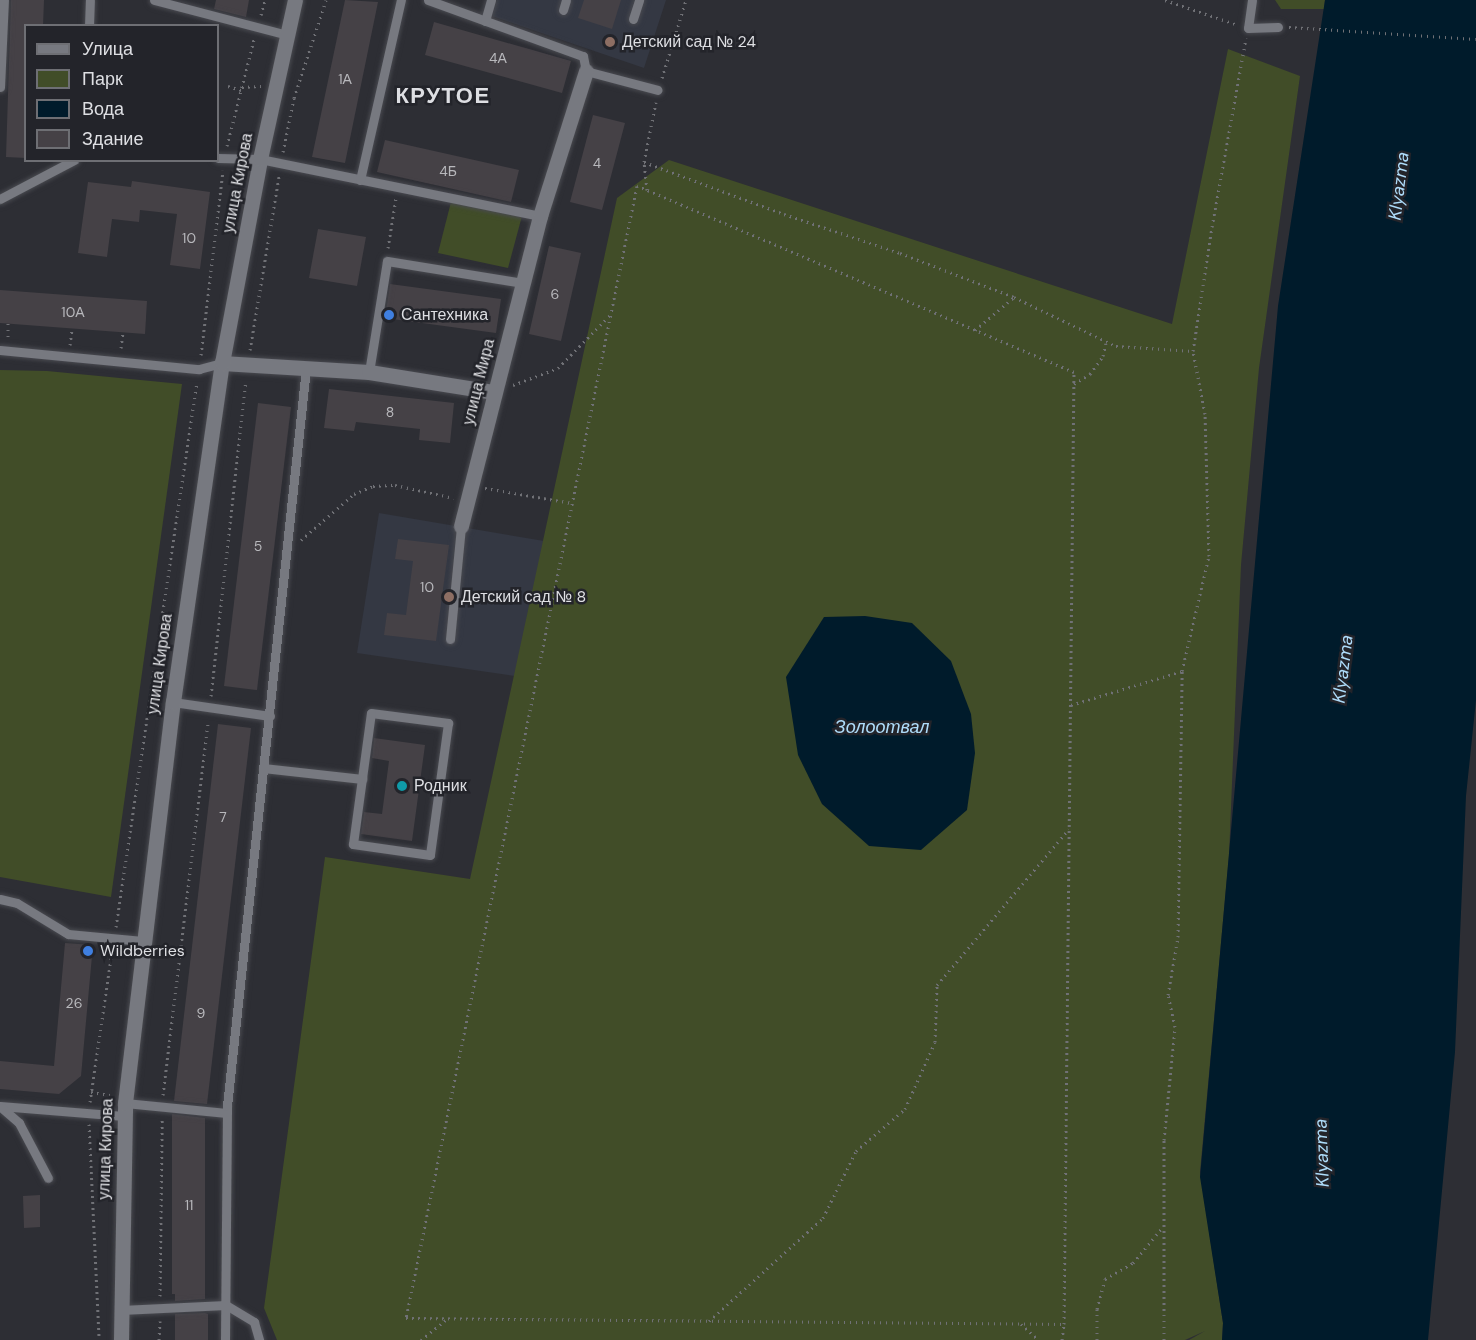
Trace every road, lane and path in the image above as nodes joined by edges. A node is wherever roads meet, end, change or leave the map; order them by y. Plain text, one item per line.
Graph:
1 (4, 0) edge
2 (90, 0) edge
3 (154, 0) edge
4 (266, 0) edge
5 (296, 0) edge
6 (326, 0) edge
7 (401, 0) edge
8 (428, 0) edge
9 (491, 0) edge
10 (639, 0) edge
11 (1165, 0) edge
12 (1252, 0) edge
13 (633, 19) dead end
14 (485, 21) junction
15 (90, 24) edge
16 (1278, 27) joint
17 (1248, 28) junction
18 (257, 29) junction
19 (287, 35) junction
20 (1476, 39) edge
21 (586, 70) junction
22 (228, 86) dead end
23 (0, 87) edge
24 (241, 90) junction
25 (658, 90) dead end
26 (221, 158) edge
27 (260, 159) junction
28 (70, 162) edge
29 (644, 162) dead end
30 (281, 164) junction
31 (360, 180) junction
32 (398, 188) junction
33 (0, 200) edge
34 (540, 216) junction
35 (387, 261) junction
36 (524, 283) junction
37 (1014, 297) junction
38 (611, 315) junction
39 (975, 330) junction
40 (123, 332) dead end
41 (1106, 342) junction
42 (0, 350) edge
43 (1193, 351) junction
44 (120, 361) junction
45 (222, 363) junction
46 (248, 365) junction
47 (306, 368) junction
48 (199, 369) junction
49 (369, 372) junction
50 (1074, 384) junction
51 (494, 392) junction
52 (469, 493) junction
53 (572, 503) junction
54 (461, 526) joint
55 (287, 553) junction
56 (450, 639) dead end
57 (1182, 671) junction
58 (173, 702) junction
59 (1071, 705) junction
60 (210, 708) junction
61 (270, 716) junction
62 (263, 768) junction
63 (362, 779) junction
64 (1070, 828) junction
65 (0, 899) edge
66 (114, 938) junction
67 (143, 941) junction
68 (0, 1106) edge
69 (162, 1108) junction
70 (124, 1109) junction
71 (88, 1113) junction
72 (227, 1113) junction
73 (48, 1178) dead end
74 (1163, 1227) junction
75 (226, 1305) junction
76 (160, 1307) junction
77 (121, 1310) junction
78 (448, 1319) junction
79 (709, 1321) junction
80 (1021, 1324) junction
81 (1064, 1324) junction
82 (99, 1340) edge
83 (121, 1340) edge
84 (159, 1340) edge
85 (225, 1340) edge
86 (259, 1340) edge
87 (422, 1340) edge
88 (1039, 1340) edge
89 (1062, 1340) edge
90 (1096, 1340) edge
91 (1164, 1340) edge

1 - 23 lane
2 - 15 lane
3 - 18 lane
4 - 18 path
5 - 19 street, улица Кирова
6 - 30 path
7 - 31 lane
8 - 14 lane
9 - 14 lane
10 - 13 lane
11 - 17 path
12 - 17 lane
14 - 21 lane
16 - 17 lane
16 - 20 path
17 - 43 path
18 - 19 lane
18 - 24 path
19 - 27 street, улица Кирова
21 - 25 lane
21 - 34 street, улица Мира
22 - 24 path
24 - 26 path
26 - 27 lane
26 - 48 path
27 - 30 lane
27 - 45 street, улица Кирова
28 - 33 lane
29 - 37 path
30 - 31 lane
30 - 46 path
31 - 32 lane
32 - 34 lane
32 - 35 path
34 - 36 street, улица Мира
35 - 36 lane
35 - 49 lane
36 - 51 street, улица Мира
37 - 39 path
37 - 41 path
38 - 39 path
38 - 51 path
38 - 53 path
39 - 50 path
40 - 44 path
41 - 43 path
41 - 50 path
42 - 44 lane
43 - 57 path
44 - 48 lane
45 - 46 street
45 - 48 lane
45 - 58 street, улица Кирова
46 - 47 street
46 - 60 path
47 - 49 street
47 - 55 lane
48 - 66 path
49 - 51 street
50 - 59 path
51 - 52 street, улица Мира
52 - 53 path
52 - 54 street, улица Мира
52 - 55 path
53 - 78 path
54 - 56 lane, улица Мира
55 - 61 lane
57 - 59 path
57 - 74 path
58 - 60 lane
58 - 67 street, улица Кирова
59 - 64 path
60 - 61 lane
60 - 69 path
61 - 62 lane
62 - 63 lane
62 - 72 lane
63 - 63 lane
64 - 79 path
64 - 81 path
65 - 66 lane
66 - 67 lane
66 - 71 path
67 - 70 street, улица Кирова
68 - 71 lane
68 - 73 lane
69 - 70 lane
69 - 72 lane
69 - 76 path
70 - 71 lane
70 - 77 street, улица Кирова
71 - 82 path
72 - 75 lane
74 - 90 path
74 - 91 path
75 - 76 lane
75 - 85 lane
75 - 86 lane
76 - 77 lane
76 - 84 path
77 - 83 street, улица Кирова
78 - 79 path
78 - 87 path
79 - 80 path
80 - 81 path
80 - 88 path
81 - 89 path

